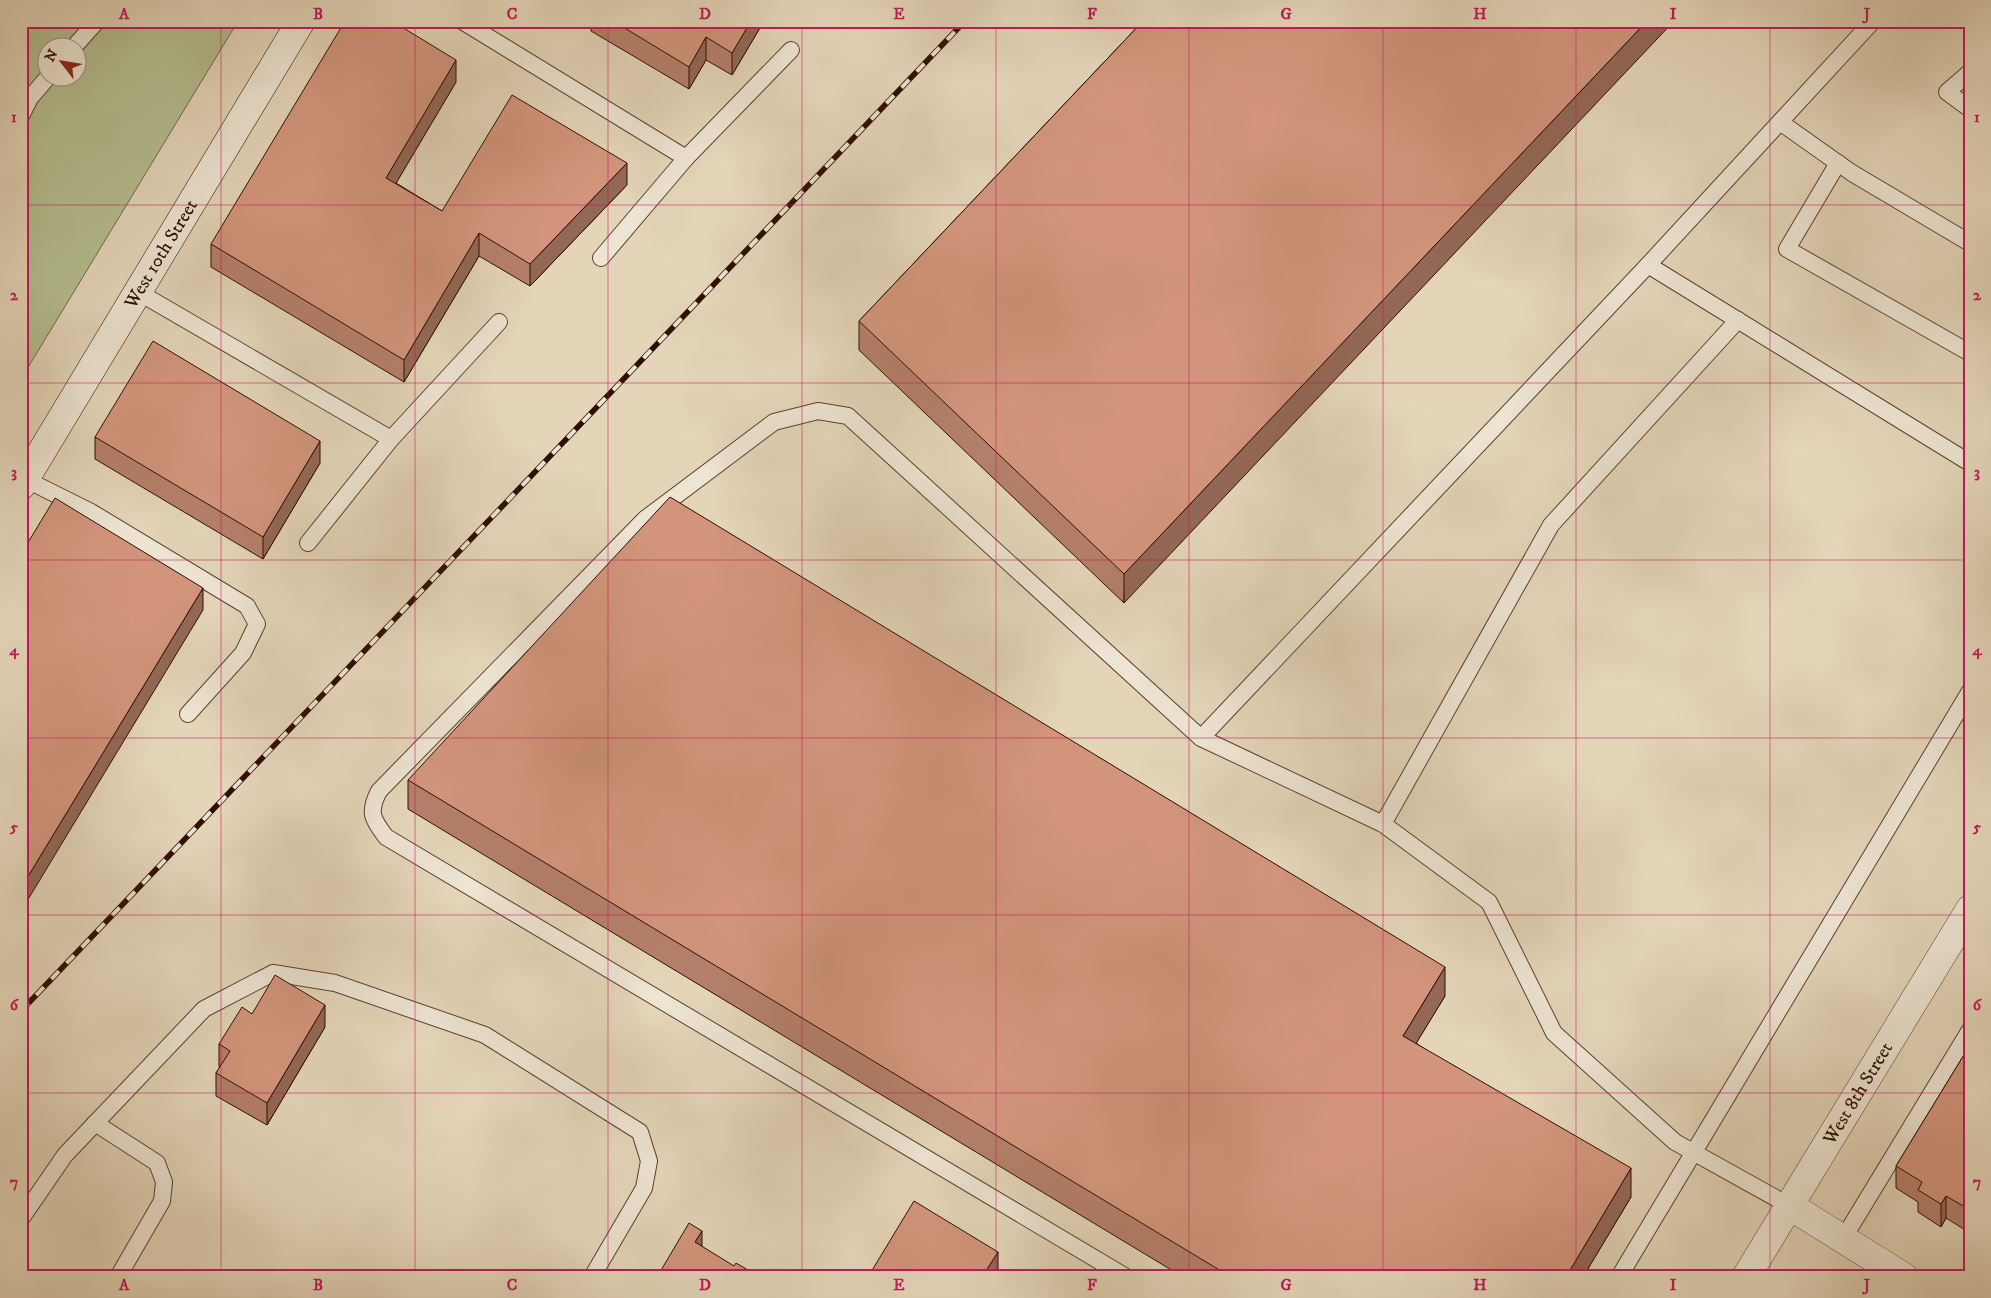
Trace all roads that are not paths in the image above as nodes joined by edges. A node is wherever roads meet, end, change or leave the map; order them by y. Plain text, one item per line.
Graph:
1 (97, 21) edge
2 (301, 21) edge
3 (462, 21) edge
4 (1873, 21) edge
5 (82, 38) edge
6 (792, 50) dead end
7 (1970, 72) edge
8 (39, 88) edge
9 (1970, 109) edge
10 (21, 116) edge
11 (1780, 122) junction
12 (686, 158) junction
13 (1838, 163) junction
14 (1970, 243) edge
15 (601, 258) dead end
16 (1648, 265) junction
17 (138, 292) junction
18 (1738, 320) junction
19 (498, 322) dead end
20 (1970, 353) edge
21 (391, 439) junction
22 (1970, 463) edge
23 (23, 482) edge
24 (308, 542) dead end
25 (1970, 691) edge
26 (188, 714) dead end
27 (1201, 738) junction
28 (1383, 824) junction
29 (1970, 909) edge
30 (1970, 1030) edge
31 (95, 1123) junction
32 (1693, 1152) junction
33 (1790, 1206) junction
34 (21, 1219) edge
35 (1843, 1239) junction
36 (118, 1277) edge
37 (592, 1277) edge
38 (1126, 1277) edge
39 (1619, 1277) edge
40 (1746, 1277) edge
41 (1904, 1277) edge

1 - 5 lane
2 - 17 street, West 10th Street
3 - 12 lane
4 - 11 lane
6 - 12 lane
7 - 9 lane
8 - 10 lane
11 - 13 lane
11 - 16 lane
12 - 15 lane
13 - 14 lane
13 - 20 lane
16 - 18 lane
16 - 27 lane
17 - 21 lane
17 - 23 street, West 10th Street
18 - 22 lane
18 - 28 lane
19 - 21 lane
21 - 24 lane
23 - 26 lane
25 - 32 lane
27 - 28 lane
27 - 38 lane
28 - 32 lane
29 - 33 street, West 8th Street
30 - 35 lane
31 - 34 lane
31 - 36 lane
31 - 37 lane
32 - 33 lane
32 - 39 lane
33 - 35 street
33 - 40 street, West 8th Street
35 - 41 street

